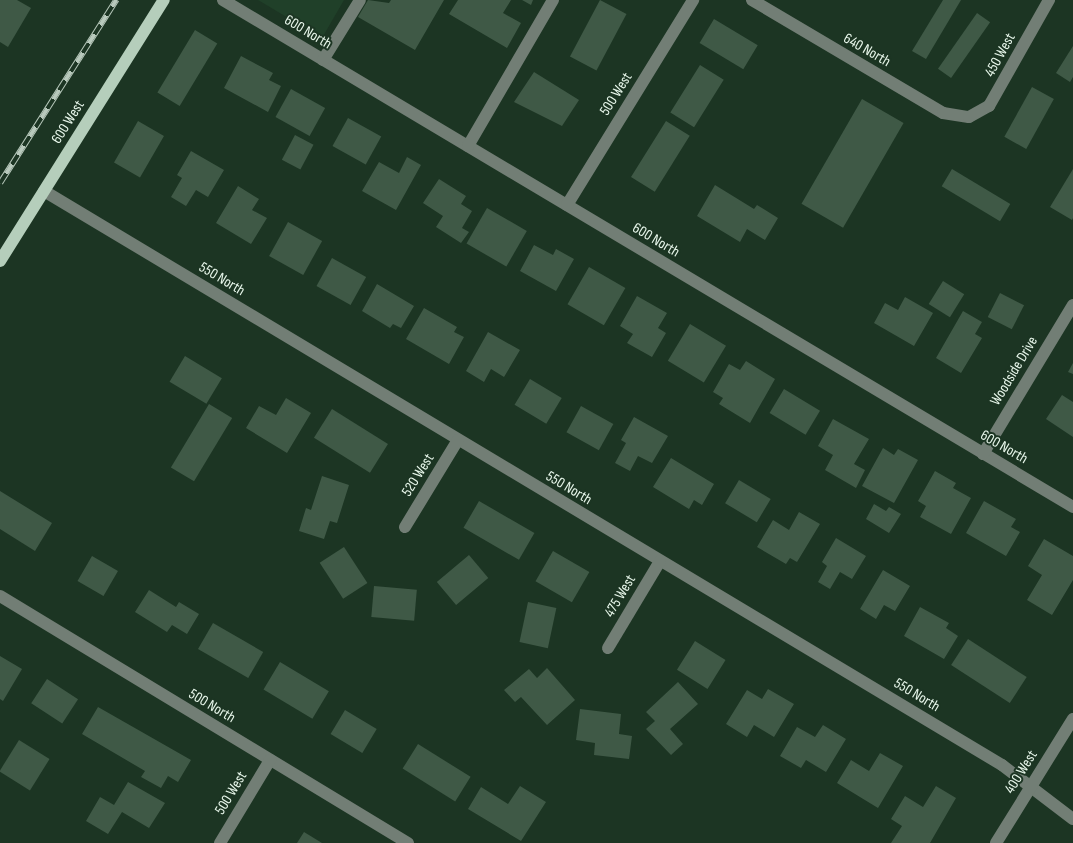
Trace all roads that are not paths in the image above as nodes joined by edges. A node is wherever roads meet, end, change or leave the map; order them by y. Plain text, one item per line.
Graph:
1 (164, 0) edge
2 (223, 0) edge
3 (360, 0) edge
4 (553, 0) edge
5 (693, 0) edge
6 (752, 0) edge
7 (1050, 0) edge
8 (323, 60) junction
9 (970, 117) joint
10 (468, 146) junction
11 (44, 191) junction
12 (567, 205) junction
13 (0, 261) edge
14 (1073, 305) edge
15 (458, 440) junction
16 (983, 454) junction
17 (1073, 506) edge
18 (405, 527) dead end
19 (660, 561) junction
20 (0, 596) edge
21 (608, 648) dead end
22 (1073, 719) edge
23 (270, 760) junction
24 (1030, 788) junction
25 (1073, 818) edge
26 (220, 843) edge
27 (408, 843) edge
28 (996, 843) edge

1 - 11 main road, 600 West
2 - 8 street, 600 North
3 - 8 street
4 - 10 street
5 - 12 street, 500 West
6 - 9 street, 640 North
7 - 9 street, 450 West
8 - 10 street, 600 North
10 - 12 street, 600 North
11 - 13 main road, 600 West
11 - 15 street, 550 North
12 - 16 street, 600 North
14 - 16 street, Woodside Drive
15 - 18 street, 520 West
15 - 19 street, 550 North
16 - 17 street, 600 North
19 - 21 street, 475 West
19 - 24 street, 550 North
20 - 23 street, 500 North
22 - 24 street, 400 West
23 - 26 street, 500 West
23 - 27 street, 500 North
24 - 25 street, 550 North
24 - 28 street, 400 West

